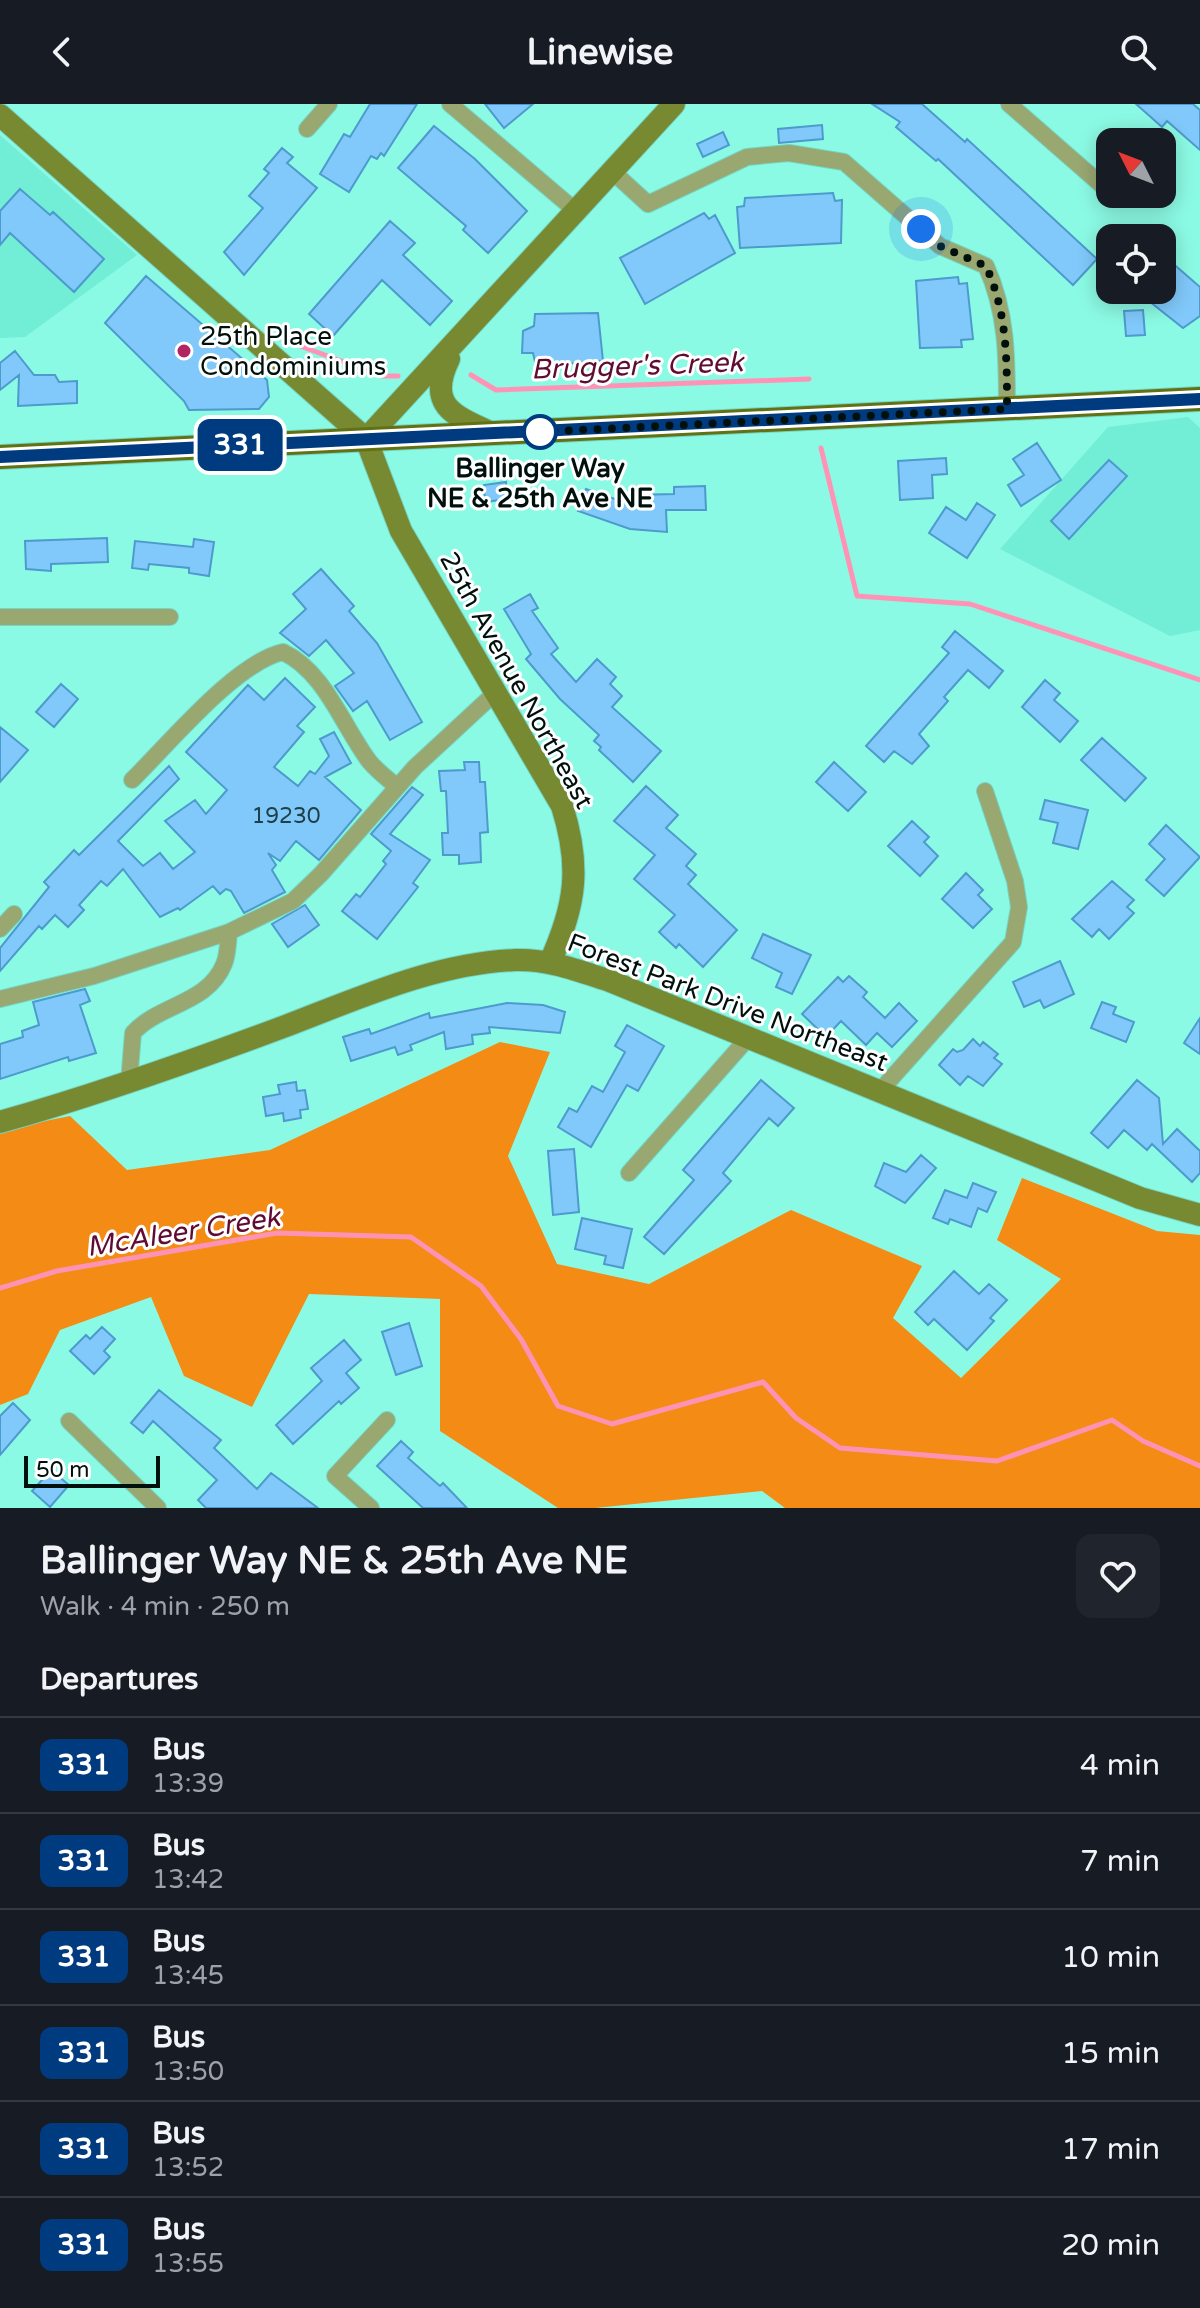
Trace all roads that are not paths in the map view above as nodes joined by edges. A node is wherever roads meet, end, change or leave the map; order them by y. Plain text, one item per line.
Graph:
1 (329, 104) edge
2 (450, 104) edge
3 (674, 104) edge
4 (1009, 104) edge
5 (0, 115) edge
6 (307, 129) dead end
7 (613, 172) junction
8 (1096, 180) edge
9 (577, 212) junction
10 (458, 340) junction
11 (1200, 399) edge
12 (1007, 409) junction
13 (494, 434) junction
14 (366, 439) junction
15 (0, 457) edge
16 (0, 617) edge
17 (170, 617) dead end
18 (495, 693) junction
19 (132, 780) dead end
20 (397, 787) junction
21 (985, 791) dead end
22 (14, 914) dead end
23 (0, 929) edge
24 (229, 932) junction
25 (550, 962) junction
26 (0, 999) edge
27 (748, 1038) junction
28 (129, 1082) junction
29 (880, 1091) junction
30 (0, 1122) edge
31 (629, 1173) dead end
32 (1200, 1215) edge
33 (387, 1420) dead end
34 (69, 1421) dead end
35 (158, 1508) edge
36 (371, 1508) edge

1 - 6 street
2 - 9 street
3 - 7 street
4 - 8 street
5 - 14 street, 25th Avenue Northeast
7 - 9 street
7 - 12 street
9 - 10 street
10 - 13 street
10 - 14 street
11 - 12 main road
12 - 13 main road
13 - 14 main road
14 - 15 main road
14 - 18 street, 25th Avenue Northeast
16 - 17 street
18 - 20 street
18 - 25 street, 25th Avenue Northeast
19 - 20 street
20 - 24 street
21 - 29 street
22 - 23 street
24 - 26 street
24 - 28 street
25 - 27 street, Forest Park Drive Northeast
25 - 28 street, Forest Park Drive Northeast
27 - 29 street, Forest Park Drive Northeast
27 - 31 street
28 - 30 street, Forest Park Drive Northeast
29 - 32 street, Forest Park Drive Northeast
33 - 36 street
34 - 35 street

